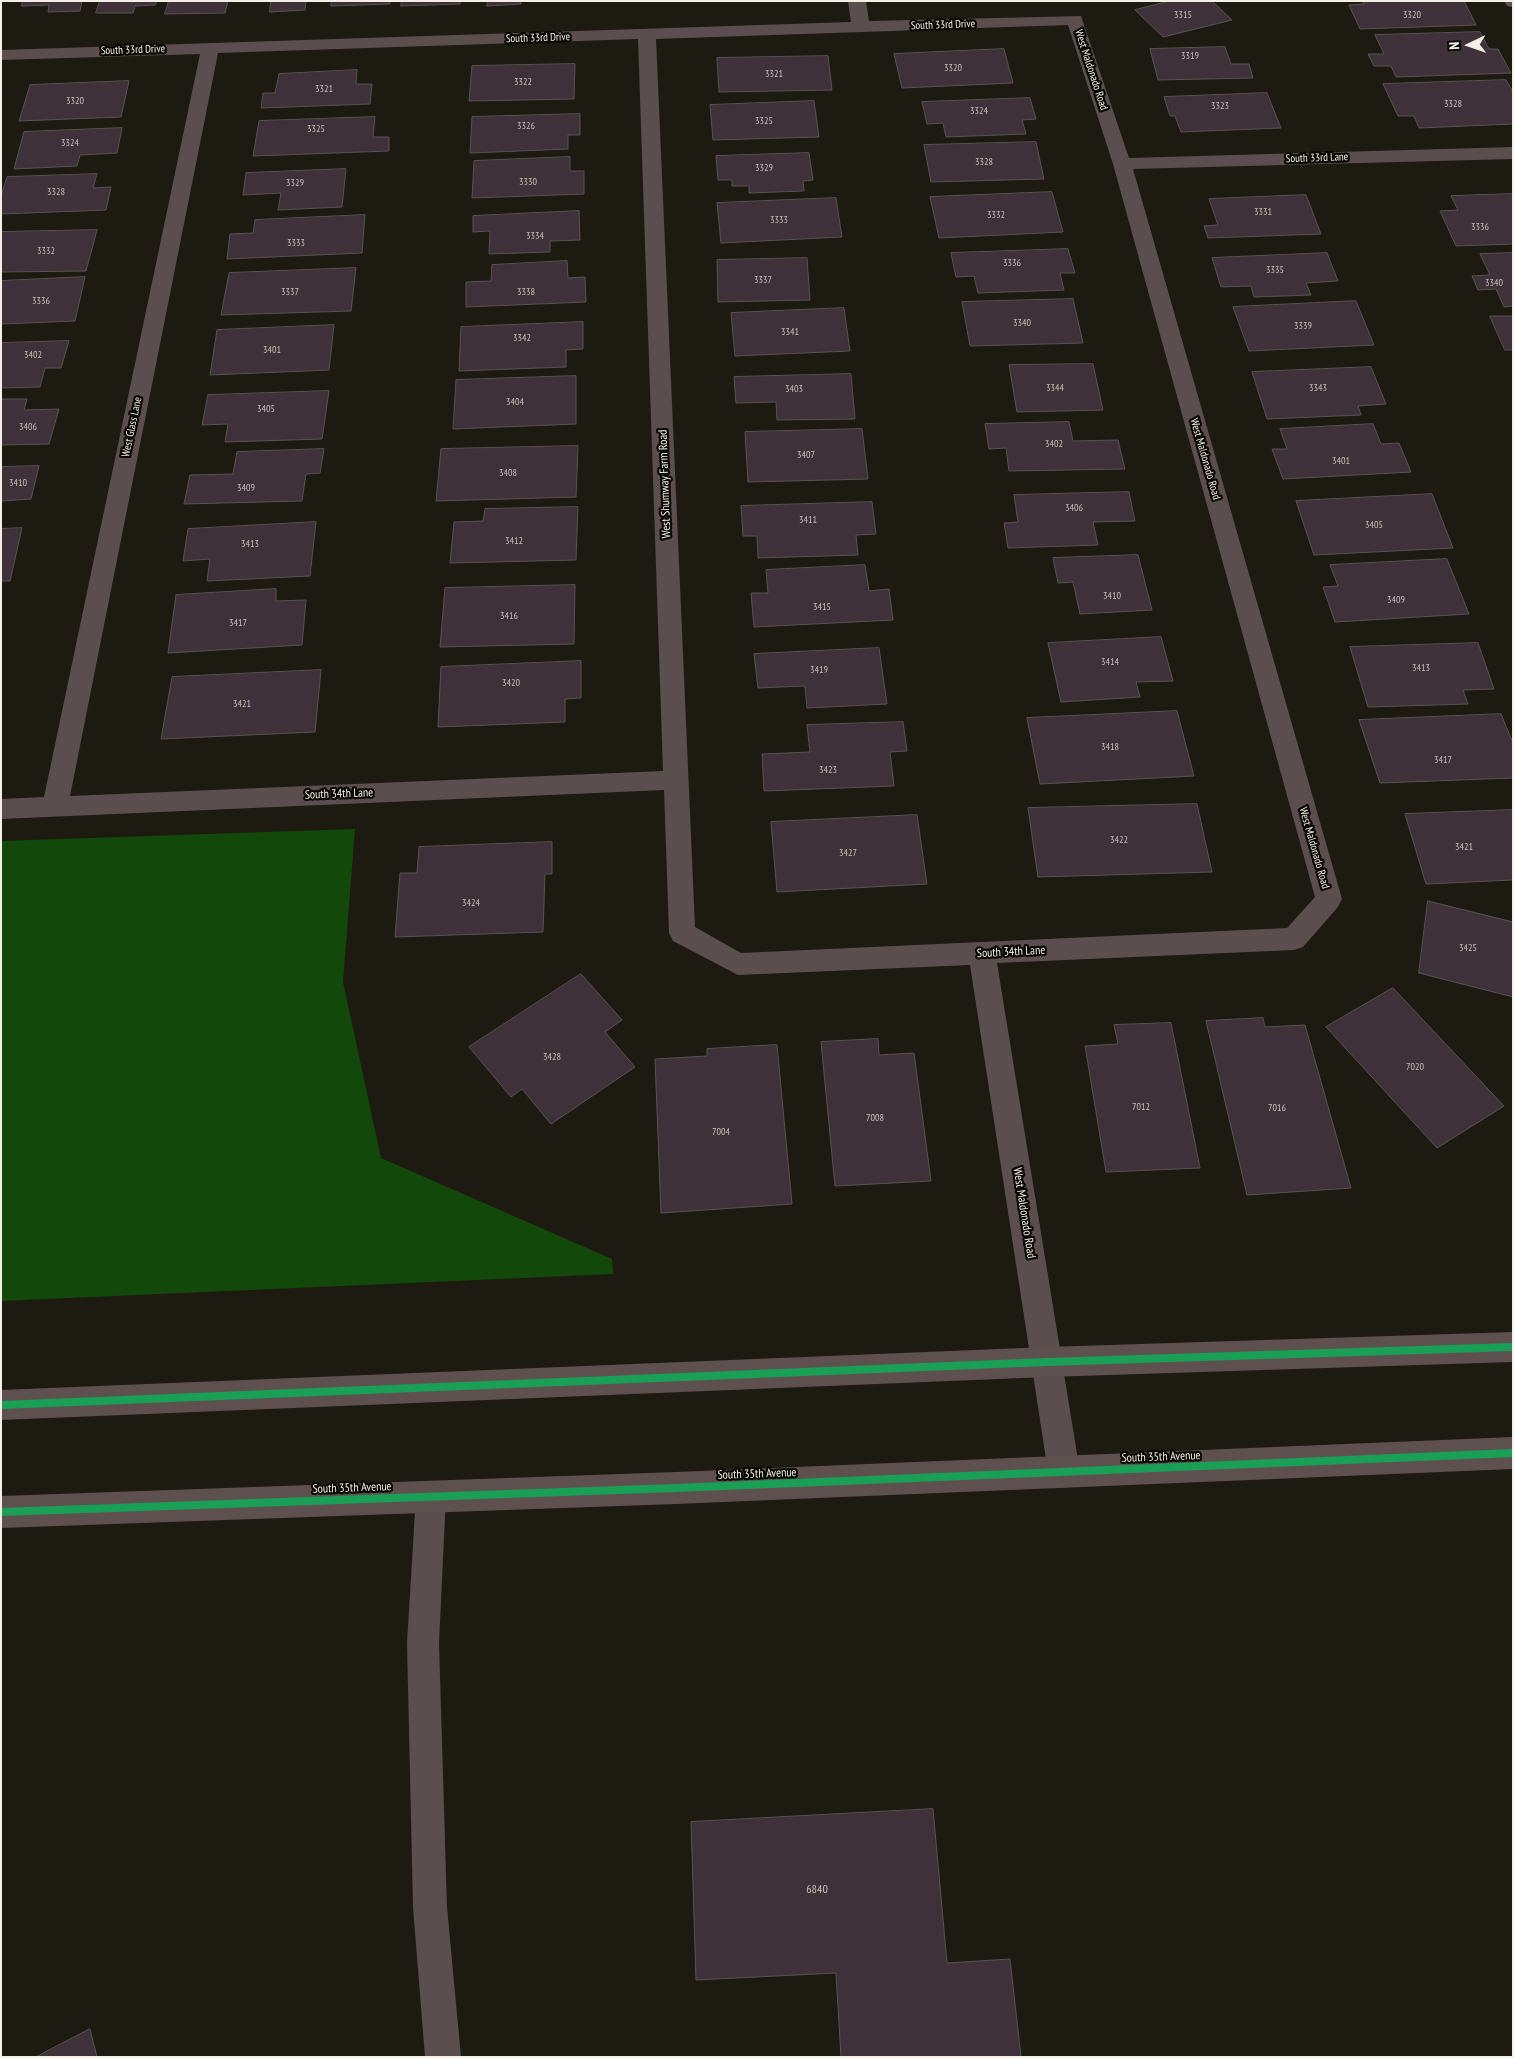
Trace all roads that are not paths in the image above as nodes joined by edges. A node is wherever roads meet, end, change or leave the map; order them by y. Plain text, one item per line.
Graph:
1 (857, 1) edge
2 (1075, 20) joint
3 (861, 28) junction
4 (647, 34) junction
5 (210, 48) junction
6 (1, 55) edge
7 (1513, 153) edge
8 (1122, 164) junction
9 (677, 780) junction
10 (54, 807) junction
11 (1, 809) edge
12 (1328, 899) joint
13 (682, 933) joint
14 (982, 953) junction
15 (1513, 1347) edge
16 (1047, 1362) junction
17 (1, 1405) edge
18 (1513, 1453) edge
19 (1064, 1472) junction
20 (431, 1496) junction
21 (1, 1512) edge
22 (443, 2057) edge

1 - 3 street
2 - 3 street, South 33rd Drive
2 - 8 street, West Maldonado Road
3 - 4 street, South 33rd Drive
4 - 5 street, South 33rd Drive
4 - 9 street, West Shumway Farm Road
5 - 6 street, South 33rd Drive
5 - 10 street, West Glass Lane
7 - 8 street, South 33rd Lane
8 - 12 street, West Maldonado Road
9 - 10 street, South 34th Lane
9 - 13 street, West Shumway Farm Road
10 - 11 street, South 34th Lane
12 - 14 street, South 34th Lane
13 - 14 street, South 34th Lane
14 - 16 street, West Maldonado Road
15 - 16 main road
16 - 17 main road
16 - 19 street, West Maldonado Road
18 - 19 main road, South 35th Avenue
19 - 20 main road, South 35th Avenue
20 - 21 main road, South 35th Avenue
20 - 22 lane

